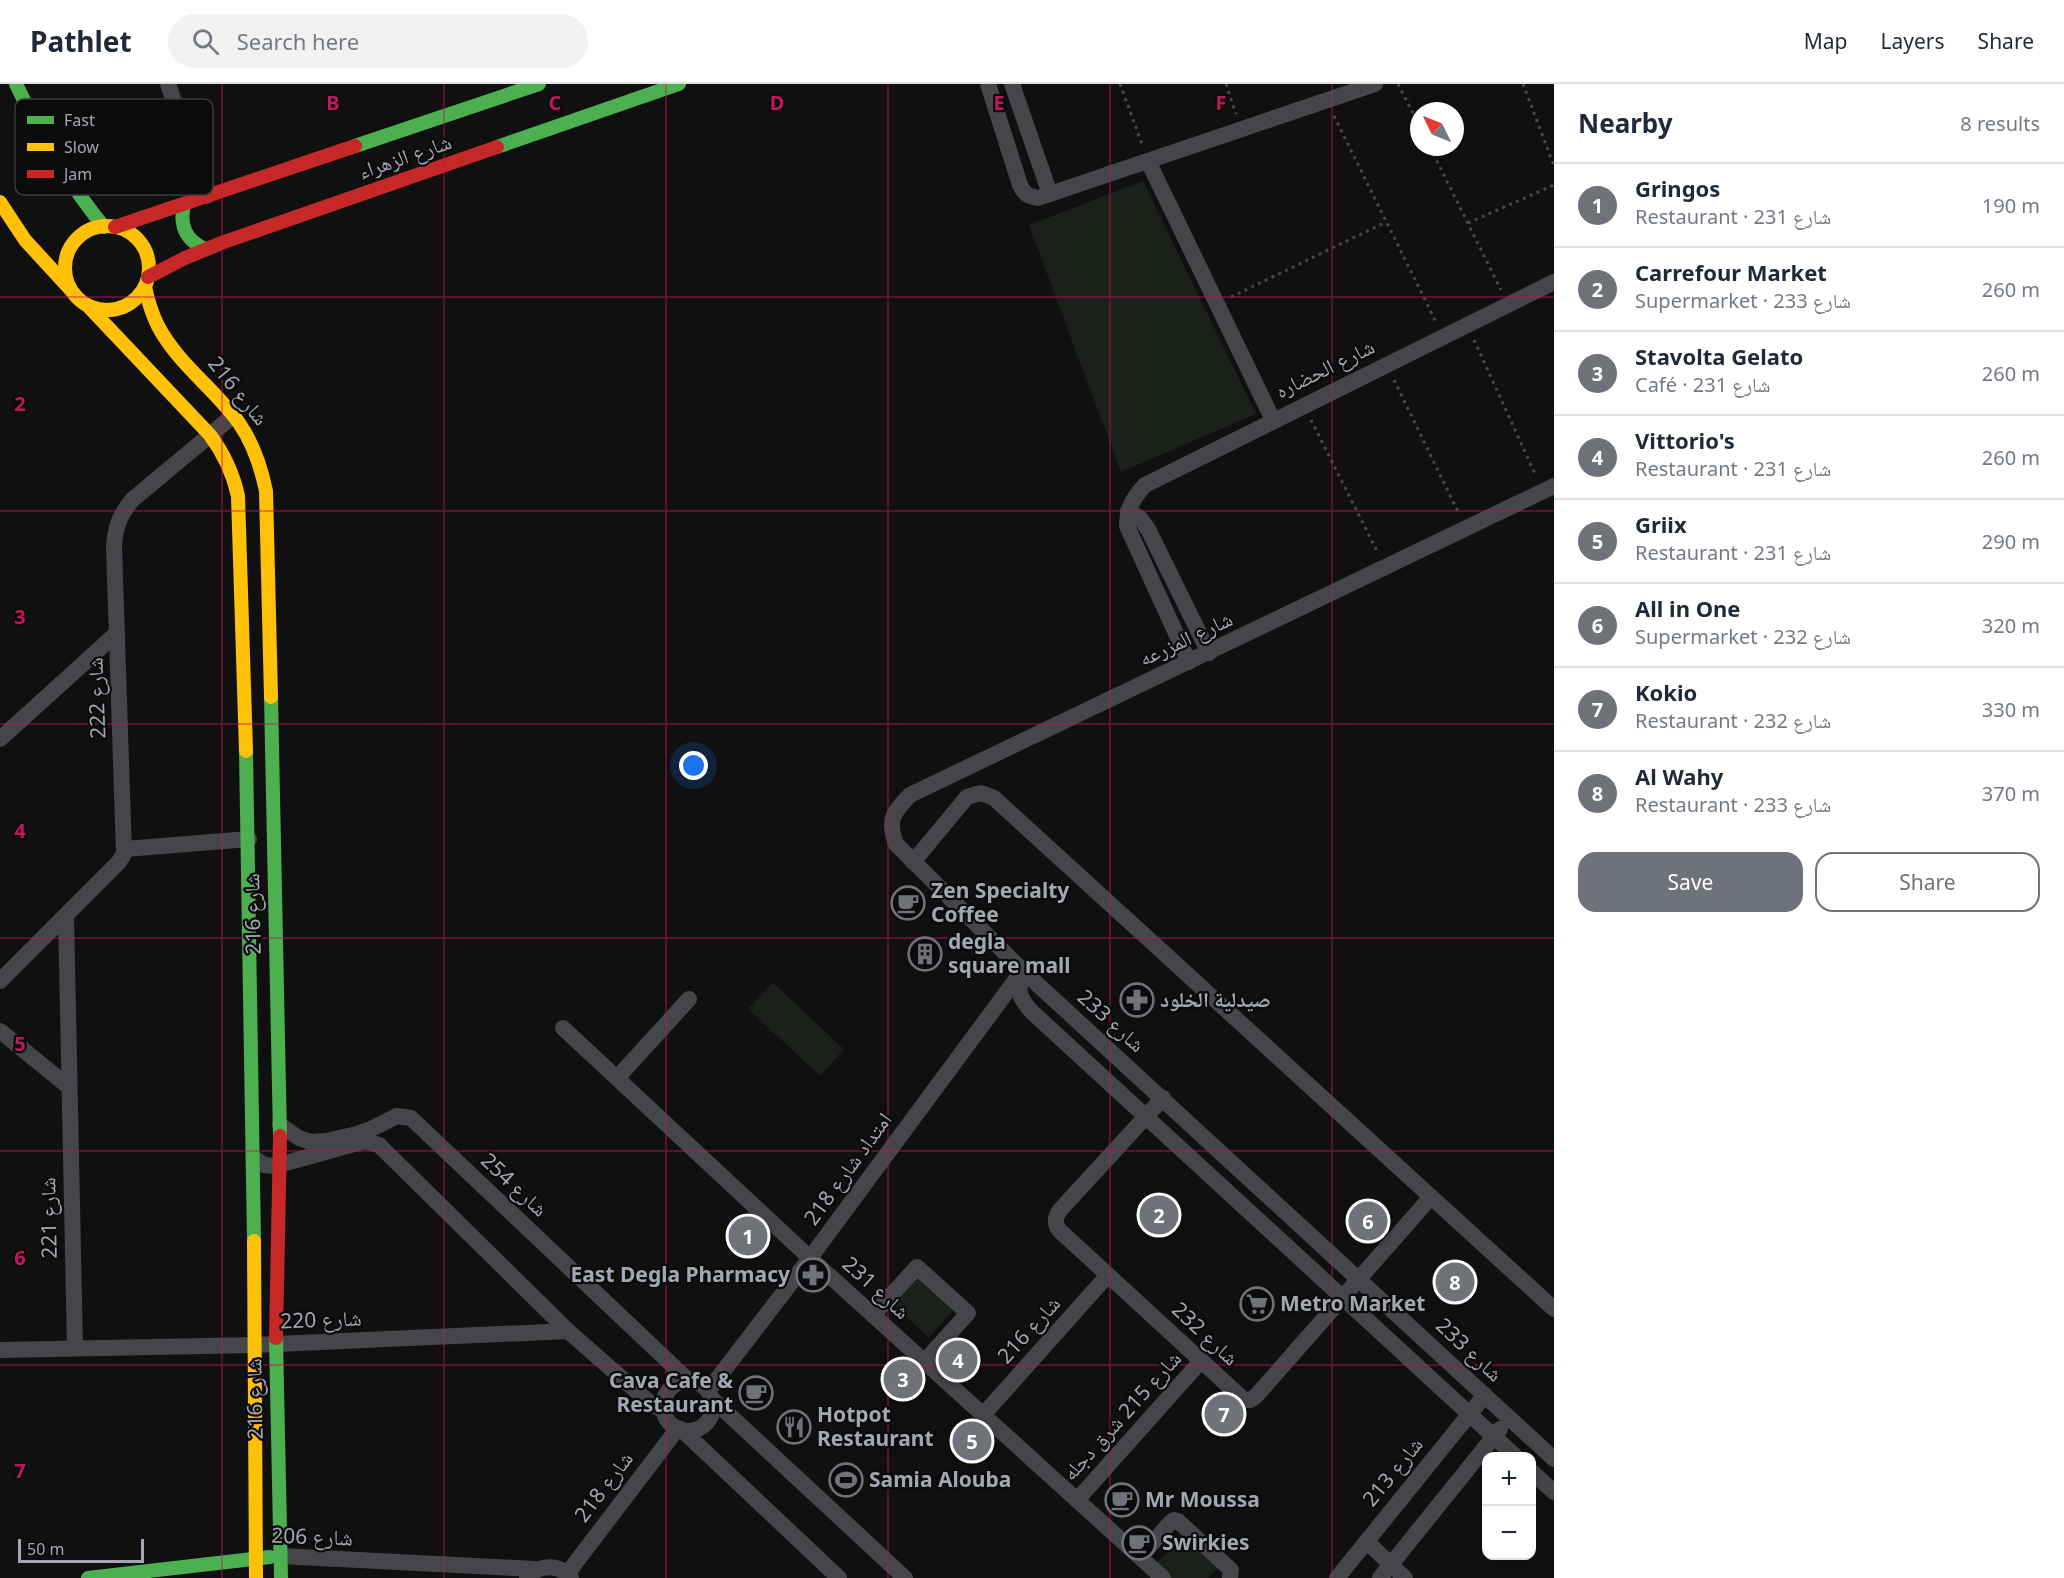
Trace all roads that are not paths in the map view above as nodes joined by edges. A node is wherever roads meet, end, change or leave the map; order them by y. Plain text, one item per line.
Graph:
1 (16, 84) edge
2 (168, 84) edge
3 (539, 84) edge
4 (679, 84) edge
5 (988, 84) edge
6 (1012, 84) edge
7 (1375, 84) edge
8 (23, 99) edge
9 (173, 99) edge
10 (1148, 161) junction
11 (213, 194) edge
12 (1050, 194) junction
13 (79, 195) edge
14 (210, 195) edge
15 (207, 196) joint
16 (0, 202) edge
17 (184, 205) junction
18 (110, 227) junction
19 (205, 249) junction
20 (146, 282) junction
21 (1554, 282) edge
22 (72, 292) junction
23 (88, 306) junction
24 (234, 415) junction
25 (1273, 420) junction
26 (210, 435) junction
27 (1549, 489) edge
28 (1128, 511) junction
29 (117, 633) junction
30 (1209, 653) junction
31 (1189, 662) junction
32 (0, 739) edge
33 (249, 839) junction
34 (125, 849) junction
35 (913, 862) junction
36 (66, 915) junction
37 (1023, 971) junction
38 (0, 981) edge
39 (689, 999) dead end
40 (562, 1028) dead end
41 (0, 1031) edge
42 (617, 1078) junction
43 (69, 1087) junction
44 (1163, 1098) junction
45 (1147, 1116) junction
46 (280, 1125) junction
47 (254, 1158) junction
48 (281, 1165) junction
49 (1431, 1197) junction
50 (810, 1258) junction
51 (1108, 1275) junction
52 (1359, 1279) junction
53 (1343, 1298) junction
54 (1554, 1309) edge
55 (873, 1316) junction
56 (568, 1331) junction
57 (276, 1344) junction
58 (255, 1345) junction
59 (75, 1348) junction
60 (0, 1350) edge
61 (1201, 1361) junction
62 (924, 1362) junction
63 (689, 1381) junction
64 (710, 1395) junction
65 (1485, 1395) junction
66 (664, 1411) junction
67 (1469, 1414) junction
68 (983, 1415) junction
69 (1509, 1417) junction
70 (679, 1429) junction
71 (1493, 1437) junction
72 (1510, 1452) edge
73 (1554, 1459) edge
74 (1536, 1476) edge
75 (1554, 1492) edge
76 (1077, 1500) junction
77 (1366, 1542) junction
78 (280, 1556) junction
79 (1140, 1557) junction
80 (255, 1558) junction
81 (1386, 1571) edge
82 (530, 1574) edge
83 (571, 1576) edge
84 (88, 1578) edge
85 (256, 1578) edge
86 (281, 1578) edge
87 (839, 1578) edge
88 (905, 1578) edge
89 (1163, 1578) edge
90 (1230, 1578) edge
91 (1337, 1578) edge
92 (1405, 1578) edge

1 - 8 main road
2 - 9 street
3 - 11 main road, شارع الزهراء
4 - 19 main road, شارع الزهراء
5 - 12 street
6 - 12 street
7 - 10 street
10 - 12 street
10 - 25 street
13 - 18 main road
14 - 15 main road, شارع الزهراء
15 - 17 main road, شارع الزهراء
16 - 22 main road
17 - 18 main road, شارع الزهراء
17 - 19 main road
18 - 20 main road
18 - 22 main road
19 - 20 main road, شارع الزهراء
20 - 23 main road
20 - 24 main road, شارع 216
21 - 25 street, شارع الحضاره
22 - 23 main road
23 - 26 main road, شارع 216
24 - 26 street, شارع 222
24 - 46 main road, شارع 216
25 - 28 street, شارع الحضاره
26 - 29 street, شارع 222
26 - 33 main road, شارع 216
27 - 30 street, شارع المزرعه
28 - 30 street
28 - 31 street
29 - 32 street
29 - 34 street, شارع 222
30 - 31 street, شارع المزرعه
31 - 35 street, شارع المزرعه
33 - 34 street
33 - 47 main road, شارع 216
34 - 36 street
35 - 37 street, شارع المزرعه
35 - 49 street
36 - 38 street
36 - 43 street, شارع 221
37 - 44 street, شارع 233
37 - 45 street
37 - 50 street, امتداد شارع 218
39 - 42 street
40 - 42 street, شارع 231
41 - 43 street
42 - 50 street, شارع 231
43 - 59 street, شارع 221
44 - 45 street, شارع 232
44 - 52 street, شارع 233
45 - 51 street, شارع 232
45 - 53 street
46 - 48 main road, شارع 216
46 - 63 street, شارع 254
47 - 48 street
47 - 58 main road, شارع 216
48 - 56 street
48 - 57 main road, شارع 216
49 - 52 street, شارع 232
49 - 54 street
50 - 55 street, شارع 231
50 - 64 street, امتداد شارع 218
51 - 61 street, شارع 232
51 - 68 street, شارع 216
52 - 53 street, شارع 232
52 - 65 street, شارع 233
53 - 61 street, شارع 232
53 - 67 street
55 - 62 street, شارع 231
55 - 62 street
56 - 57 street, شارع 220
56 - 66 street
57 - 58 street, شارع 220
57 - 78 main road, شارع 216
58 - 59 street, شارع 220
58 - 80 main road, شارع 216
59 - 60 street, شارع 220
61 - 76 street, شارع 215 شرق دجله
62 - 68 street, شارع 231
63 - 64 street
63 - 66 street
64 - 70 street
64 - 88 street
65 - 67 street, شارع 213
65 - 69 street, شارع 233
66 - 70 street
67 - 71 street
67 - 77 street, شارع 213
68 - 76 street, شارع 231
69 - 71 street
69 - 73 street, شارع 233
70 - 83 street, شارع 218
70 - 87 street
71 - 72 street
71 - 81 street
74 - 75 street
76 - 79 street, شارع 231
77 - 81 street
77 - 91 street, شارع 213
78 - 80 main road, شارع 206
78 - 82 street, شارع 206
78 - 86 main road, شارع 216
79 - 89 street, شارع 231
79 - 90 street
80 - 84 main road, شارع 206
80 - 85 main road, شارع 216
81 - 92 street
82 - 83 street, شارع 206

